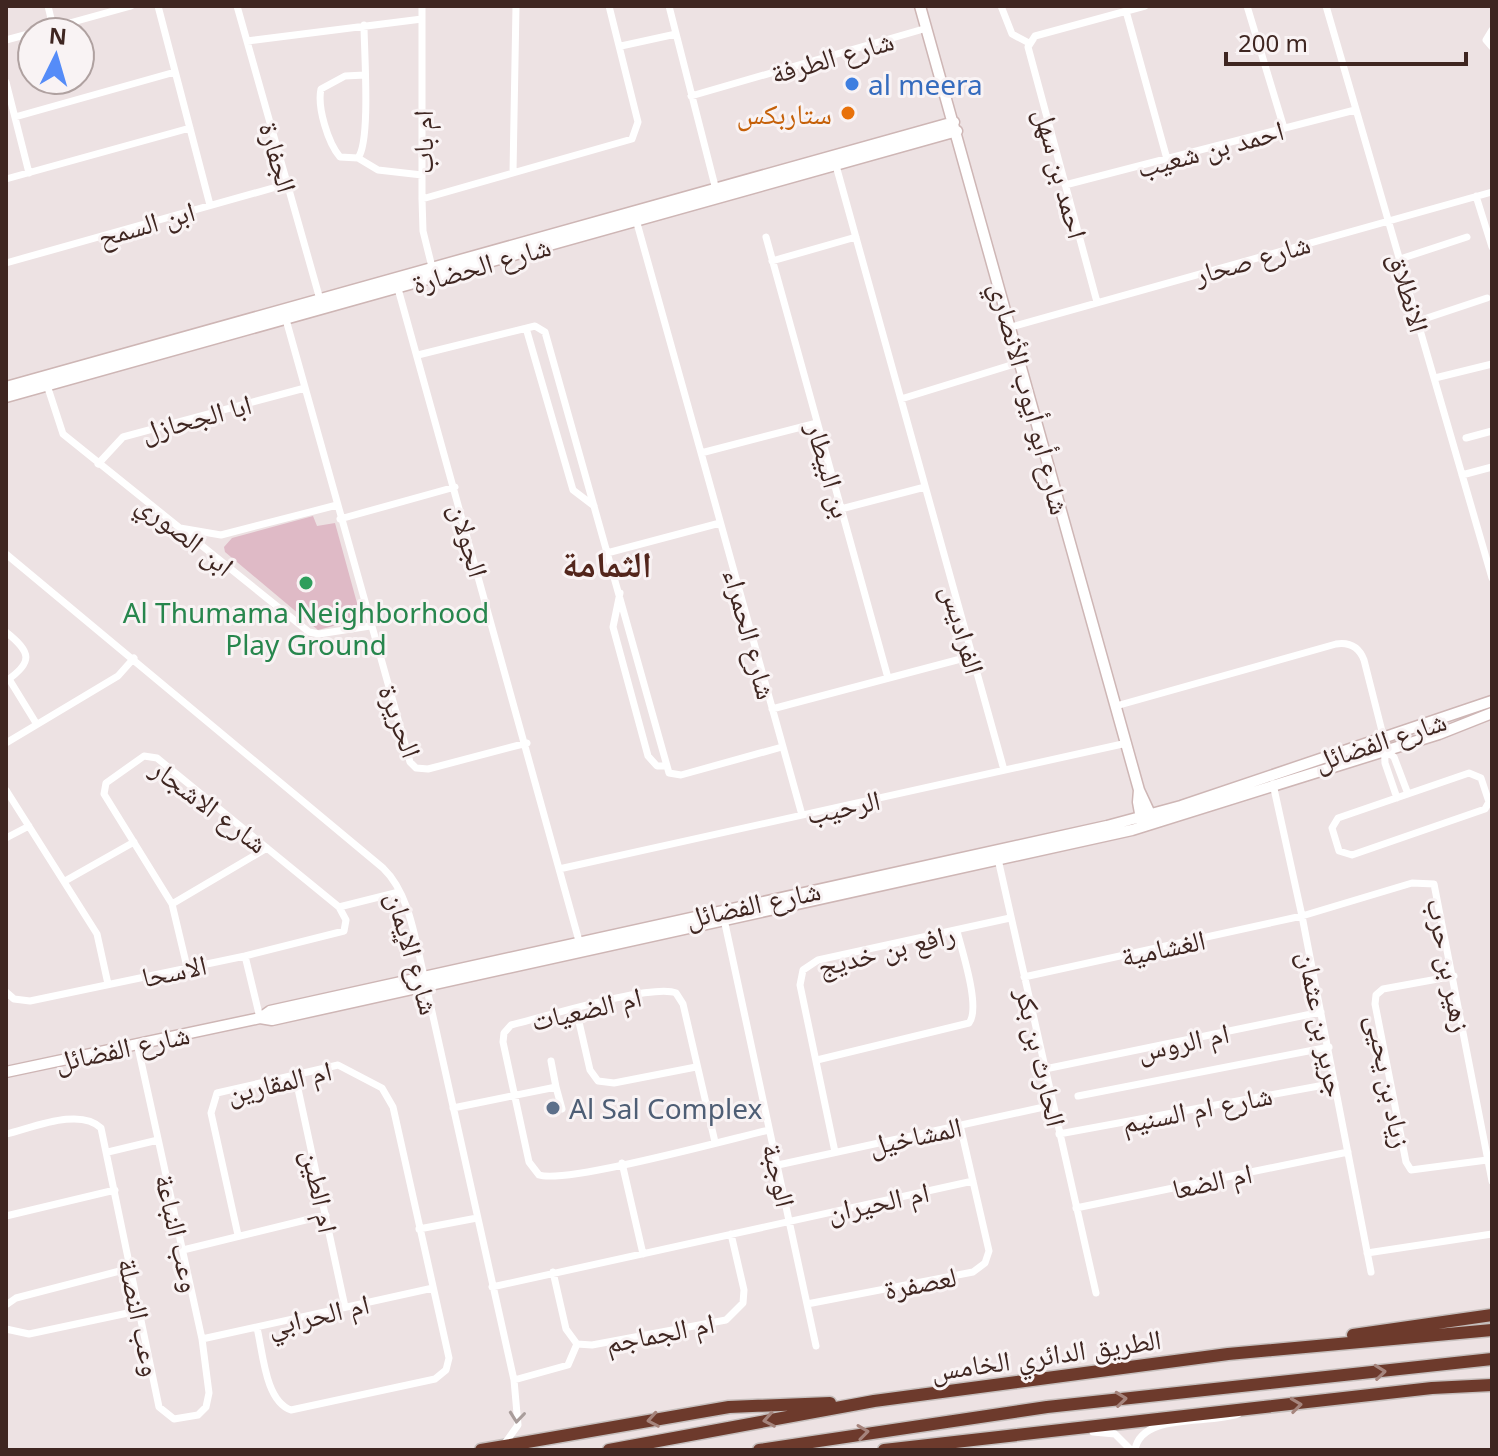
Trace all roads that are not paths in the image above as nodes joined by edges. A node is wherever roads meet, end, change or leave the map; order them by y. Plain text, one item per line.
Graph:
1 (131, 6) edge
2 (158, 6) edge
3 (237, 6) edge
4 (422, 6) edge
5 (516, 6) edge
6 (609, 6) edge
7 (669, 6) edge
8 (920, 6) edge
9 (1001, 6) edge
10 (1145, 6) edge
11 (1247, 6) edge
12 (1326, 6) edge
13 (1126, 11) junction
14 (94, 16) edge
15 (422, 19) junction
16 (364, 25) junction
17 (927, 28) junction
18 (1492, 30) edge
19 (676, 34) junction
20 (247, 41) junction
21 (1029, 43) junction
22 (621, 46) junction
23 (1492, 47) edge
24 (175, 72) junction
25 (365, 75) junction
26 (6, 82) edge
27 (691, 96) junction
28 (1355, 110) junction
29 (15, 117) junction
30 (956, 127) junction
31 (190, 128) junction
32 (1284, 128) junction
33 (358, 158) junction
34 (1167, 159) junction
35 (834, 161) junction
36 (513, 172) junction
37 (29, 173) junction
38 (422, 175) junction
39 (6, 179) edge
40 (287, 184) junction
41 (1065, 185) junction
42 (1492, 192) edge
43 (717, 194) junction
44 (1476, 196) junction
45 (422, 199) junction
46 (210, 205) junction
47 (635, 217) junction
48 (1389, 220) junction
49 (766, 237) dead end
50 (856, 237) junction
51 (1467, 237) dead end
52 (1492, 247) edge
53 (1400, 259) junction
54 (772, 261) junction
55 (6, 263) edge
56 (433, 273) junction
57 (397, 283) junction
58 (1487, 298) dead end
59 (1097, 302) junction
60 (321, 304) junction
61 (284, 315) junction
62 (1418, 321) junction
63 (1011, 327) junction
64 (526, 328) junction
65 (418, 355) junction
66 (1021, 362) junction
67 (1492, 364) edge
68 (1436, 381) junction
69 (46, 382) junction
70 (6, 387) edge
71 (305, 388) junction
72 (6, 397) edge
73 (901, 399) junction
74 (817, 423) junction
75 (1492, 431) edge
76 (1466, 438) dead end
77 (701, 453) junction
78 (98, 464) junction
79 (1492, 467) edge
80 (1462, 475) junction
81 (455, 487) junction
82 (925, 487) junction
83 (337, 505) junction
84 (594, 506) junction
85 (841, 509) junction
86 (340, 519) junction
87 (720, 523) junction
88 (177, 527) junction
89 (607, 553) junction
90 (6, 554) edge
91 (1492, 578) edge
92 (620, 591) junction
93 (370, 626) junction
94 (6, 632) edge
95 (972, 656) junction
96 (134, 658) junction
97 (888, 678) junction
98 (7, 680) edge
99 (1492, 701) edge
100 (1116, 706) junction
101 (772, 709) junction
102 (1492, 713) edge
103 (36, 723) junction
104 (1442, 728) junction
105 (6, 743) edge
106 (527, 743) junction
107 (1127, 743) junction
108 (1385, 745) junction
109 (782, 747) junction
110 (666, 766) junction
111 (1004, 770) junction
112 (1272, 782) junction
113 (6, 790) edge
114 (1408, 794) junction
115 (1397, 798) junction
116 (802, 815) junction
117 (1147, 821) junction
118 (29, 826) junction
119 (6, 838) edge
120 (134, 842) junction
121 (1031, 843) junction
122 (267, 848) junction
123 (997, 860) junction
124 (559, 869) junction
125 (65, 881) junction
126 (399, 892) junction
127 (172, 904) junction
128 (339, 907) junction
129 (723, 914) junction
130 (1302, 916) junction
131 (1010, 918) junction
132 (957, 931) junction
133 (579, 941) junction
134 (245, 956) junction
135 (543, 959) junction
136 (187, 967) junction
137 (1454, 976) junction
138 (1024, 977) junction
139 (425, 980) junction
140 (108, 984) junction
141 (6, 992) edge
142 (576, 1009) junction
143 (1321, 1012) junction
144 (260, 1018) junction
145 (137, 1042) junction
146 (1329, 1047) junction
147 (817, 1060) junction
148 (551, 1061) dead end
149 (696, 1067) junction
150 (1045, 1069) junction
151 (6, 1072) edge
152 (295, 1075) junction
153 (1335, 1083) junction
154 (556, 1087) junction
155 (513, 1096) junction
156 (1078, 1096) dead end
157 (1053, 1105) junction
158 (453, 1108) junction
159 (562, 1109) dead end
160 (960, 1125) junction
161 (769, 1130) junction
162 (6, 1134) edge
163 (1059, 1134) junction
164 (158, 1140) junction
165 (715, 1142) junction
166 (108, 1152) junction
167 (835, 1152) junction
168 (1348, 1152) junction
169 (1487, 1160) junction
170 (622, 1163) junction
171 (778, 1165) junction
172 (973, 1181) junction
173 (1492, 1181) edge
174 (115, 1190) junction
175 (1076, 1208) junction
176 (326, 1215) junction
177 (6, 1216) edge
178 (477, 1218) junction
179 (790, 1220) junction
180 (419, 1229) junction
181 (731, 1234) junction
182 (1492, 1234) edge
183 (238, 1235) junction
184 (183, 1250) junction
185 (1367, 1253) junction
186 (643, 1254) junction
187 (131, 1268) junction
188 (553, 1272) junction
189 (1371, 1272) dead end
190 (492, 1287) junction
191 (433, 1288) junction
192 (1096, 1293) dead end
193 (807, 1304) junction
194 (6, 1305) edge
195 (345, 1307) junction
196 (142, 1310) junction
197 (1492, 1315) edge
198 (257, 1328) junction
199 (6, 1329) edge
200 (1492, 1330) edge
201 (202, 1339) junction
202 (577, 1344) junction
203 (816, 1346) dead end
204 (1228, 1354) junction
205 (1492, 1359) edge
206 (1447, 1364) junction
207 (1492, 1365) edge
208 (514, 1380) junction
209 (1492, 1385) edge
210 (874, 1401) junction
211 (1248, 1409) junction
212 (192, 1418) joint
213 (1035, 1432) junction
214 (503, 1446) junction
215 (481, 1450) edge
216 (609, 1450) edge
217 (759, 1450) edge
218 (884, 1450) edge
219 (1133, 1450) edge

1 - 14 street
2 - 24 street
3 - 20 street, الجفارة
4 - 15 street, ام باب
5 - 36 street
6 - 22 street
7 - 19 street
8 - 17 street, شارع أبو أيوب الأنصاري
9 - 21 street, احمد بن سهل
10 - 13 street
11 - 32 street
12 - 28 street, الانطلاق
13 - 21 street
13 - 34 street
15 - 16 street
15 - 38 street, ام باب
16 - 20 street
16 - 25 street
17 - 27 street, شارع الطرفة
17 - 30 street, شارع أبو أيوب الأنصاري
18 - 23 street
19 - 22 street
19 - 27 street
20 - 40 street, الجفارة
21 - 41 street, احمد بن سهل
22 - 36 street
24 - 29 street
24 - 31 street
25 - 33 street
25 - 33 street
26 - 29 street
27 - 43 street
28 - 32 street, احمد بن شعيب
28 - 48 street, الانطلاق
29 - 37 street
30 - 35 street, شارع الحضارة
30 - 63 street, شارع أبو أيوب الأنصاري
31 - 37 street
31 - 46 street
32 - 34 street, احمد بن شعيب
33 - 38 street
34 - 41 street, احمد بن شعيب
35 - 43 street, شارع الحضارة
35 - 50 street, الفراديس
36 - 45 street
37 - 39 street
38 - 45 street, ام باب
40 - 46 street, ابن السمح
40 - 60 street, الجفارة
41 - 59 street, احمد بن سهل
42 - 44 street, شارع صحار
43 - 47 street, شارع الحضارة
44 - 48 street, شارع صحار
44 - 52 street
45 - 56 street, ام باب
46 - 55 street, ابن السمح
47 - 56 street, شارع الحضارة
47 - 77 street, شارع الحمراء
48 - 53 street, الانطلاق
48 - 59 street, شارع صحار
49 - 54 street, بن البيطار
50 - 54 street
50 - 73 street, الفراديس
51 - 53 street
53 - 62 street, الانطلاق
54 - 74 street, بن البيطار
56 - 57 street, شارع الحضارة
57 - 60 street, شارع الحضارة
57 - 65 street, الجولان
58 - 62 street
59 - 63 street, شارع صحار
60 - 61 street, شارع الحضارة
61 - 69 street, شارع الحضارة
61 - 71 street, الحريرة
62 - 68 street, الانطلاق
63 - 66 street, شارع أبو أيوب الأنصاري
64 - 65 street
64 - 84 street
64 - 84 street
65 - 81 street, الجولان
66 - 73 street
66 - 100 street, شارع أبو أيوب الأنصاري
67 - 68 street
68 - 80 street, الانطلاق
69 - 70 street, شارع الحضارة
69 - 72 street, شارع الحضارة
69 - 78 street, ابن الصوري
71 - 78 street, ابا الجحازل
71 - 83 street, الحريرة
73 - 82 street, الفراديس
74 - 77 street
74 - 85 street, بن البيطار
75 - 76 street
77 - 87 street, شارع الحمراء
78 - 88 street, ابن الصوري
79 - 80 street
80 - 91 street, الانطلاق
81 - 86 street
81 - 106 street, الجولان
82 - 85 street
82 - 95 street, الفراديس
83 - 86 street, الحريرة
83 - 88 street
84 - 89 street
85 - 97 street, بن البيطار
86 - 93 street, الحريرة
87 - 89 street
87 - 101 street, شارع الحمراء
88 - 93 street, ابن الصوري
89 - 92 street
90 - 96 street, شارع الإيمان
92 - 110 street
92 - 110 street
93 - 106 street, الحريرة
94 - 98 street
95 - 97 street
95 - 111 street, الفراديس
96 - 103 street
96 - 126 street, شارع الإيمان
97 - 101 street
98 - 103 street
99 - 104 street, شارع الفضائل
100 - 107 street, شارع أبو أيوب الأنصاري
100 - 108 street
101 - 109 street, شارع الحمراء
102 - 104 street, شارع الفضائل
103 - 105 street
104 - 108 street, شارع الفضائل
106 - 124 street, الجولان
107 - 111 street, الرحيب
107 - 117 street, شارع أبو أيوب الأنصاري
108 - 112 street, شارع الفضائل
108 - 114 street
108 - 115 street
109 - 110 street
109 - 116 street, شارع الحمراء
111 - 116 street, الرحيب
112 - 117 street, شارع الفضائل
112 - 130 street, جرير بن عثمان
113 - 118 street
114 - 115 street
114 - 115 street
116 - 124 street, الرحيب
117 - 121 street, شارع الفضائل
117 - 123 street
118 - 119 street
118 - 125 street
120 - 122 street, شارع الاشجار
120 - 125 street
120 - 127 street, شارع الاشجار
121 - 123 street
121 - 129 street, شارع الفضائل
122 - 127 street
122 - 128 street, شارع الاشجار
123 - 129 street
123 - 131 street, الحارث بن بكر
124 - 133 street, الجولان
125 - 140 street
126 - 128 street
126 - 139 street, شارع الإيمان
127 - 136 street, شارع الاشجار
128 - 134 street, الاسحا
129 - 133 street, شارع الفضائل
129 - 135 street
129 - 161 street, الوجبة
130 - 137 street, زهير بن حرب
130 - 138 street, الغشامية
130 - 143 street, جرير بن عثمان
131 - 132 street, رافع بن خديج
131 - 138 street, الحارث بن بكر
132 - 147 street
132 - 147 street, رافع بن خديج
133 - 135 street
133 - 139 street, شارع الفضائل
134 - 136 street, الاسحا
134 - 144 street
135 - 139 street
136 - 140 street, الاسحا
137 - 169 street, زهير بن حرب
137 - 169 street, زياد بن يحيى
138 - 150 street, الحارث بن بكر
139 - 144 street, شارع الفضائل
139 - 144 street
139 - 158 street, شارع الإيمان
140 - 141 street, الاسحا
142 - 149 street
142 - 149 street, ام الضعيات
142 - 155 street, ام الضعيات
143 - 146 street, جرير بن عثمان
143 - 150 street, ام الروس
144 - 145 street, شارع الفضائل
145 - 151 street, شارع الفضائل
145 - 164 street, وعب النباعة
146 - 153 street, جرير بن عثمان
146 - 156 street
147 - 167 street, رافع بن خديج
148 - 154 street
149 - 165 street, ام الضعيات
150 - 157 street, الحارث بن بكر
152 - 176 street, ام الطين
152 - 180 street, ام المقارين
152 - 183 street, ام المقارين
153 - 163 street, شارع ام السنيم
153 - 168 street, جرير بن عثمان
154 - 155 street
154 - 159 street
155 - 158 street
155 - 170 street, ام الضعيات
157 - 160 street, المشاخيل
157 - 163 street, الحارث بن بكر
158 - 178 street, شارع الإيمان
160 - 167 street, المشاخيل
160 - 172 street, لعصفرة
161 - 165 street, ام الضعيات
161 - 171 street, الوجبة
162 - 166 street, وعب النصلة
163 - 175 street, الحارث بن بكر
164 - 166 street
164 - 184 street, وعب النباعة
165 - 170 street, ام الضعيات
166 - 174 street, وعب النصلة
167 - 171 street, المشاخيل
168 - 175 street, ام الضعا
168 - 185 street, جرير بن عثمان
169 - 173 street, زهير بن حرب
170 - 186 street
171 - 179 street, الوجبة
172 - 179 street, ام الحيران
172 - 193 street, لعصفرة
174 - 177 street
174 - 187 street, وعب النصلة
175 - 192 street, الحارث بن بكر
176 - 183 street
176 - 195 street, ام الطين
178 - 180 street
178 - 190 street, شارع الإيمان
179 - 181 street, ام الحيران
179 - 193 street, الوجبة
180 - 191 street, ام المقارين
181 - 186 street, ام الحيران
181 - 202 street, ام الجماجم
182 - 185 street
183 - 184 street
184 - 201 street, وعب النباعة
185 - 189 street, جرير بن عثمان
186 - 188 street, ام الحيران
187 - 194 street
187 - 196 street, وعب النصلة
188 - 190 street, ام الحيران
188 - 202 street, ام الجماجم
190 - 208 street, شارع الإيمان
191 - 195 street, ام الحرابي
191 - 198 street, ام المقارين
193 - 203 street, الوجبة
195 - 198 street, ام الحرابي
196 - 199 street
196 - 212 street, وعب النصلة
197 - 204 highway
198 - 201 street, ام الحرابي
200 - 204 highway, الطريق الدائري الخامس
201 - 212 street, وعب النباعة
202 - 208 street
204 - 210 highway, الطريق الدائري الخامس
205 - 206 highway, الطريق الدائري الخامس
206 - 207 highway
217 -> 206 highway, الطريق الدائري الخامس
208 -> 214 street, شارع الإيمان
211 -> 209 highway
210 -> 214 highway
210 -> 216 highway, الطريق الدائري الخامس
211 - 213 highway
211 - 219 street
213 - 218 highway
213 - 219 street
214 - 215 highway

